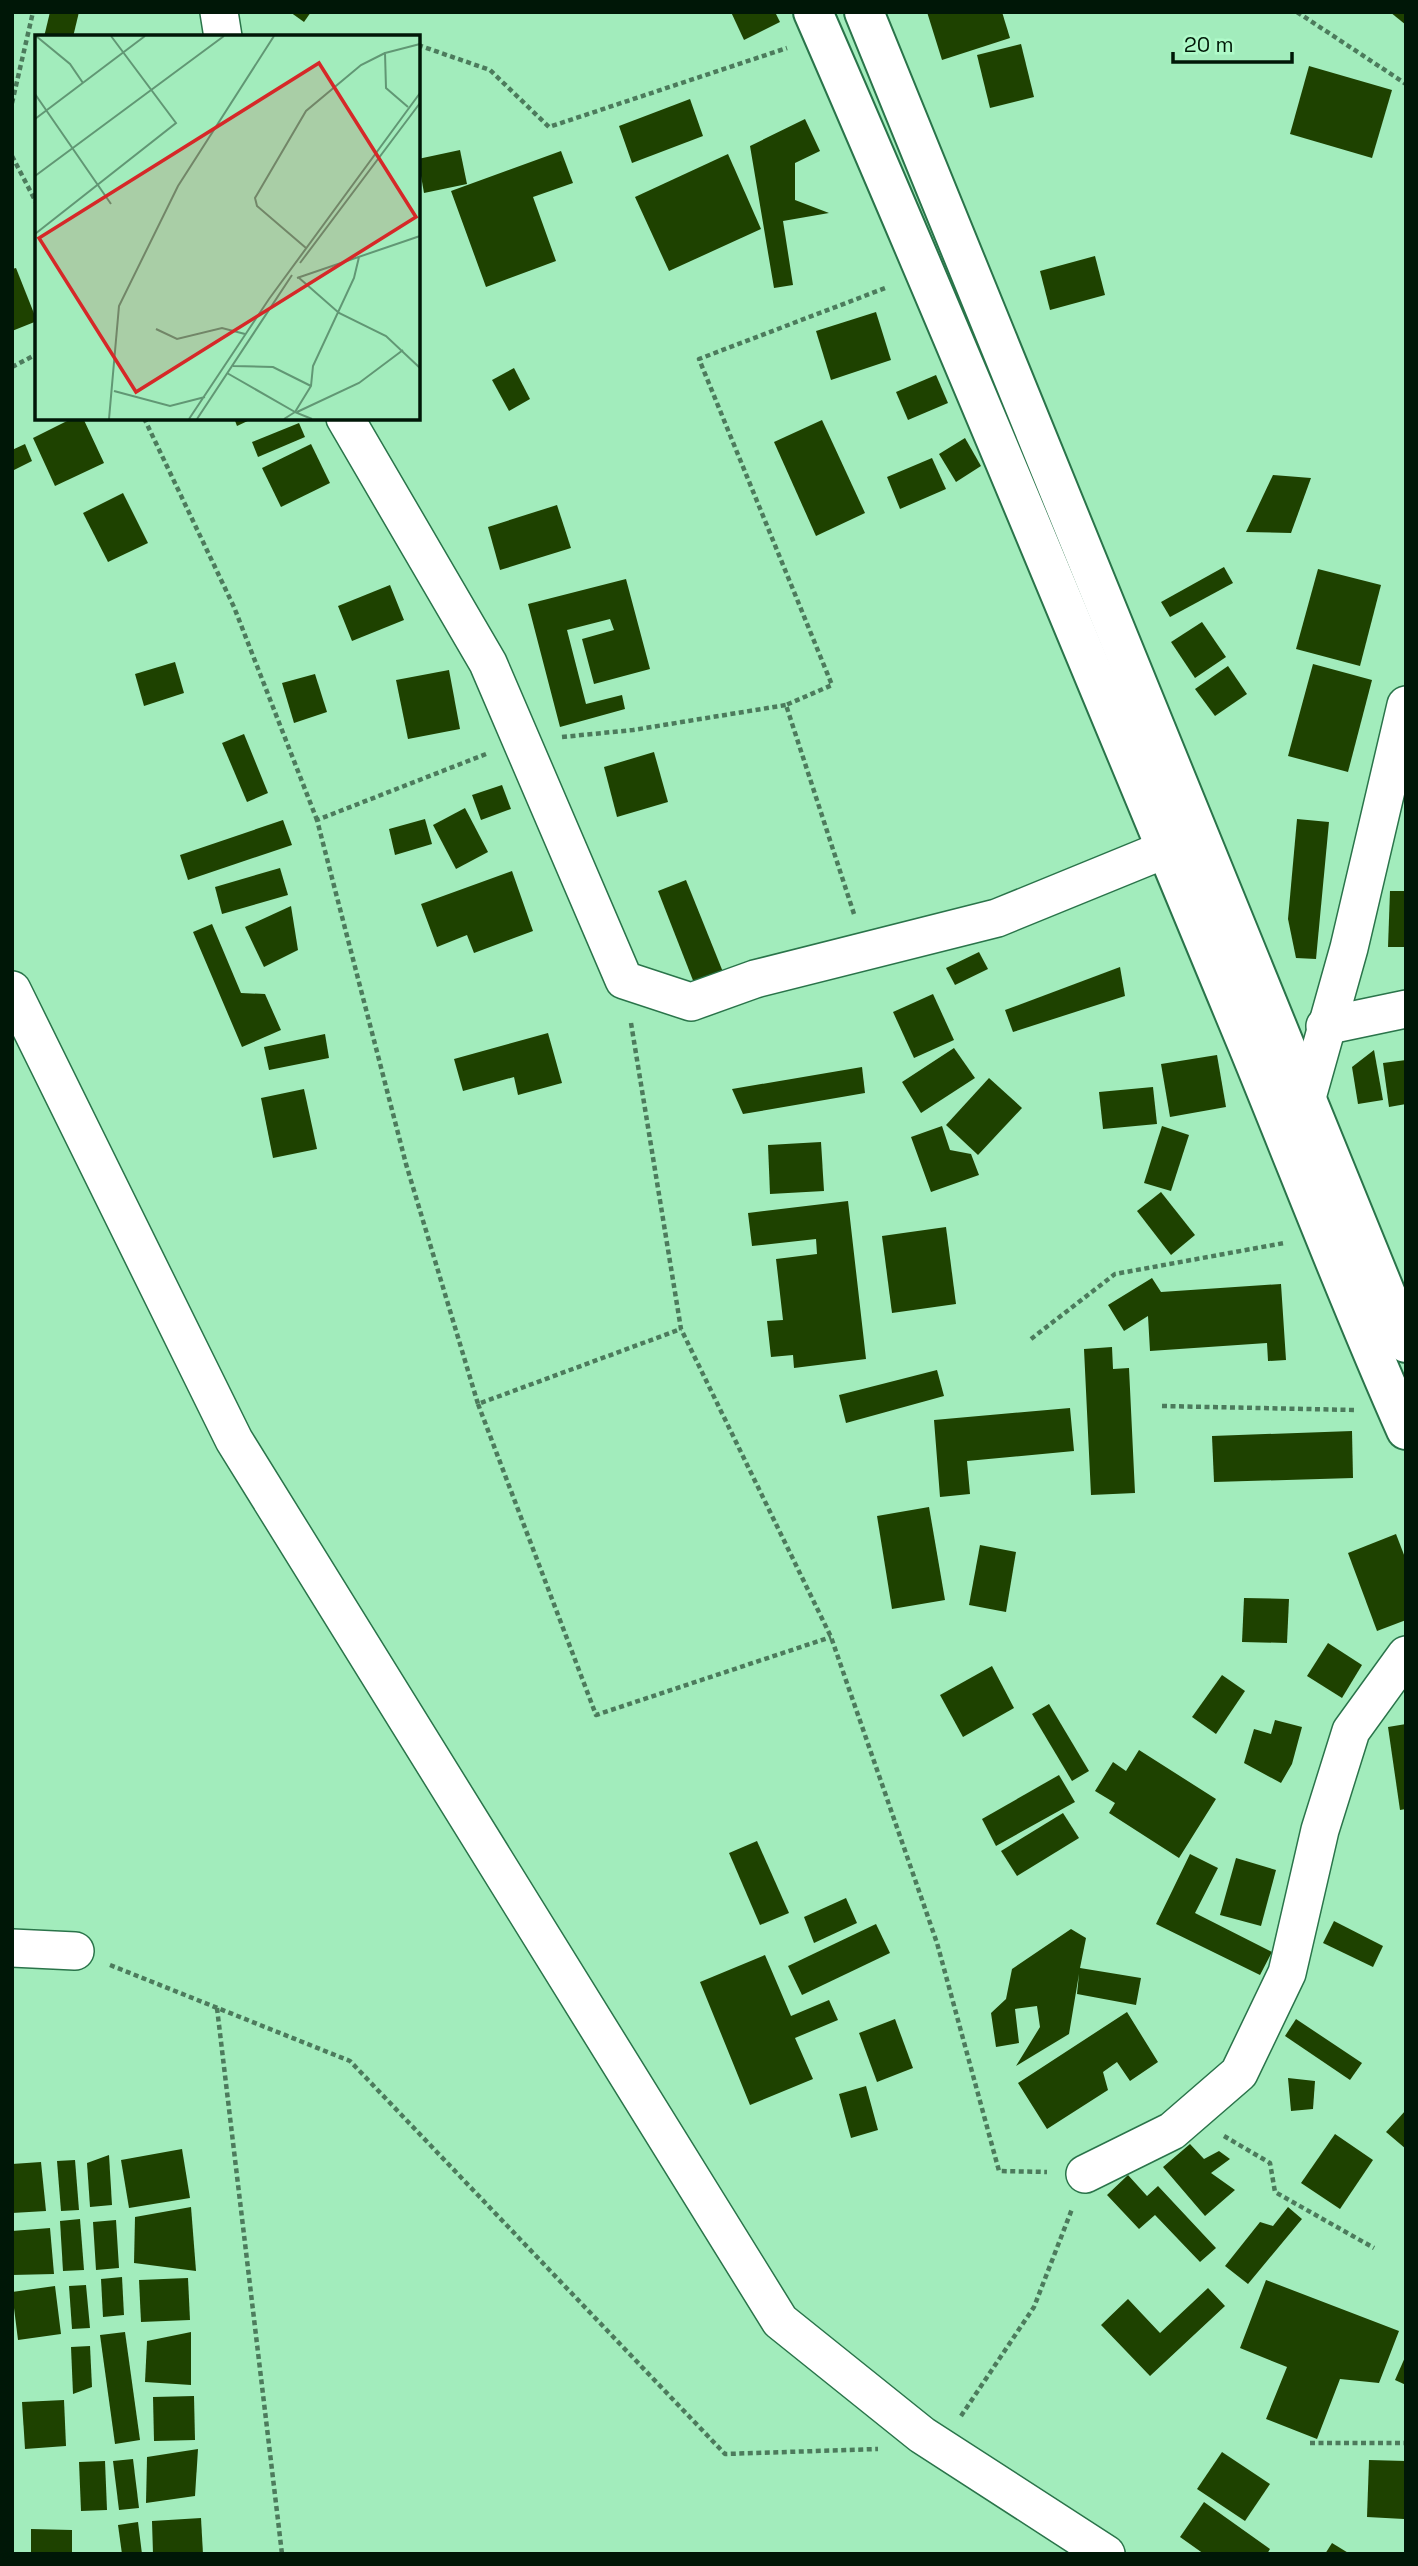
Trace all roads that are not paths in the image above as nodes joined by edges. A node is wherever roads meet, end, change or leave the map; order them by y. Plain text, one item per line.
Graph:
1 (219, 12) edge
2 (864, 12) edge
3 (818, 24) edge
4 (223, 35) edge
5 (346, 420) edge
6 (1406, 705) edge
7 (1166, 849) junction
8 (12, 990) edge
9 (1406, 1009) edge
10 (1325, 1026) junction
11 (1306, 1101) junction
12 (1406, 1343) edge
13 (1402, 1420) edge
14 (1406, 1656) edge
15 (12, 1948) edge
16 (75, 1951) road end
17 (1085, 2174) road end
18 (1106, 2554) edge

1 - 4 street
2 - 11 street
3 - 7 street
5 - 7 street
6 - 10 street
7 - 13 street
8 - 18 street
9 - 10 street
10 - 11 street
11 - 12 street
14 - 17 street
15 - 16 street

